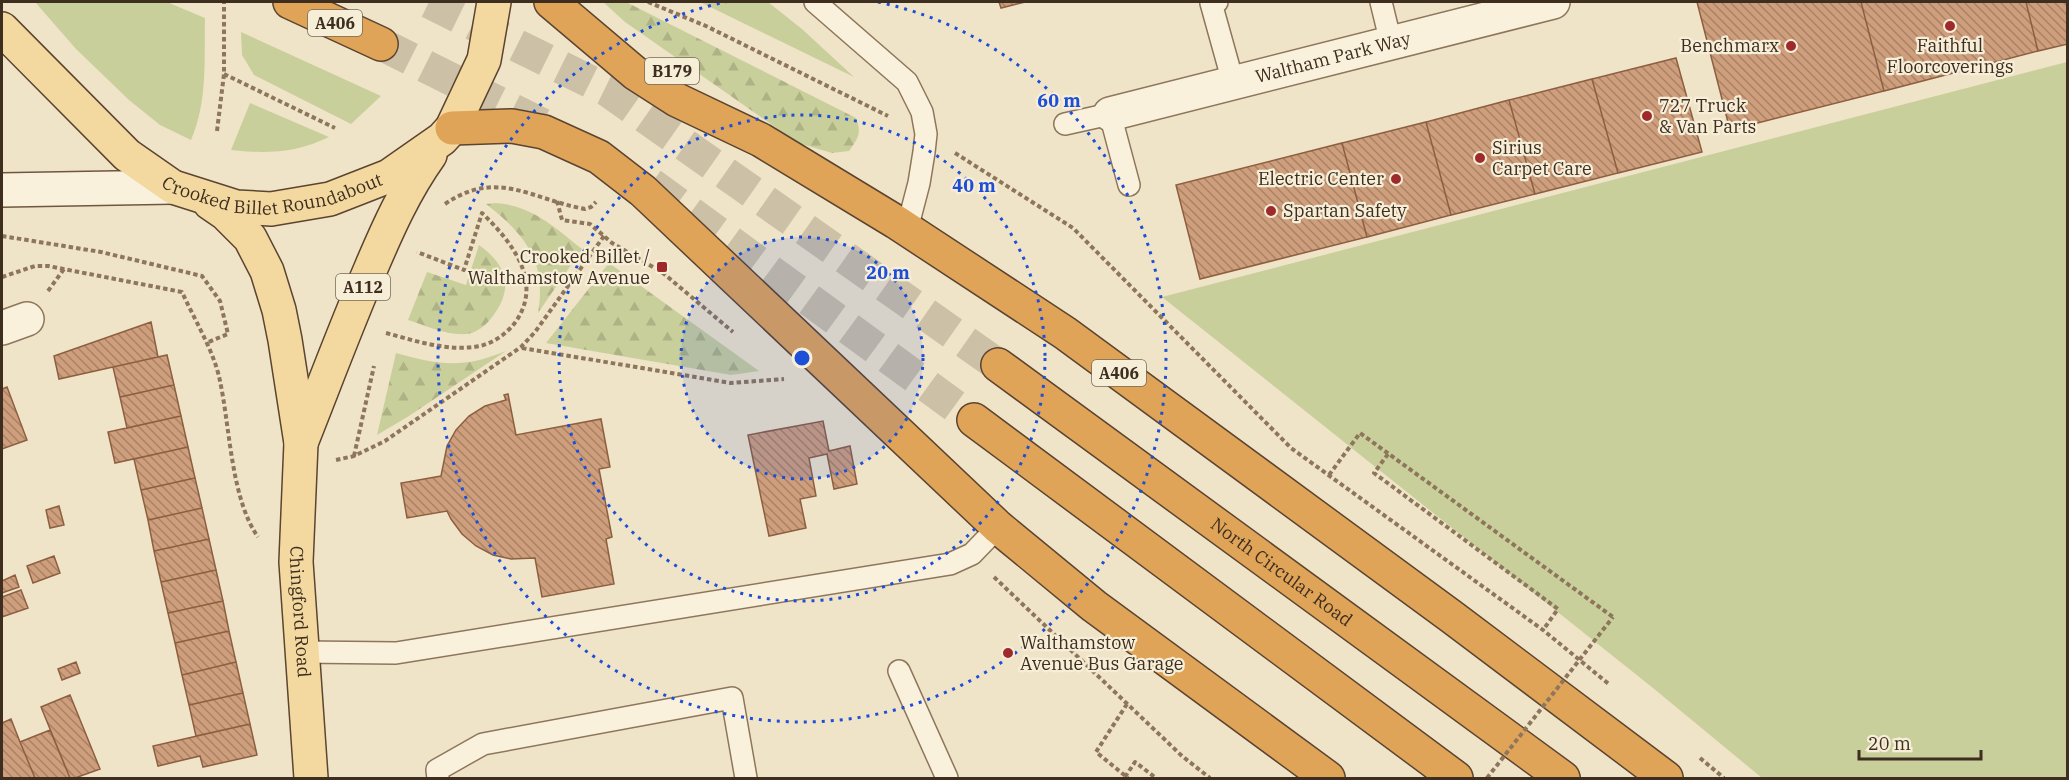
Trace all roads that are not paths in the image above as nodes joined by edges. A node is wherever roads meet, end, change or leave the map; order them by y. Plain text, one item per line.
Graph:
1 (290, 2) edge
2 (494, 2) edge
3 (551, 2) edge
4 (584, 2) edge
5 (815, 2) edge
6 (1217, 2) edge
7 (1381, 2) edge
8 (1553, 2) edge
9 (2, 29) edge
10 (1391, 43) junction
11 (381, 44) tunnel mouth
12 (1233, 82) junction
13 (1110, 114) junction
14 (1065, 124) dead end
15 (447, 133) junction
16 (761, 140) junction
17 (1129, 185) dead end
18 (2, 189) edge
19 (187, 192) junction
20 (907, 229) junction
21 (998, 365) tunnel mouth
22 (974, 420) tunnel mouth
23 (301, 443) junction
24 (998, 527) junction
25 (301, 652) junction
26 (899, 671) dead end
27 (1320, 776) edge
28 (311, 778) edge
29 (438, 778) edge
30 (746, 778) edge
31 (947, 778) edge
32 (1456, 778) edge
33 (1563, 778) edge
34 (1666, 778) edge

1 - 11 highway, A406
2 - 15 main road, Crooked Billet Roundabout
3 - 16 highway, A406
4 - 16 highway, B179
5 - 20 lane
6 - 12 lane
7 - 10 lane
8 - 10 street, Waltham Park Way
9 - 19 main road, Crooked Billet Roundabout
10 - 12 street, Waltham Park Way
12 - 13 street, Waltham Park Way
13 - 14 lane, Waltham Park Way
13 - 17 lane
15 - 19 main road, Crooked Billet Roundabout
15 - 23 main road, Chingford Road / A112
15 - 24 highway
16 - 20 highway, A406
18 - 19 street
19 - 23 main road, Chingford Road / A112
20 - 34 highway, A406
21 - 33 highway, North Circular Road
22 - 32 highway
23 - 25 main road, Chingford Road / A112
24 - 25 lane
24 - 27 highway
25 - 28 main road, Chingford Road / A112
26 - 31 lane
29 - 30 lane

